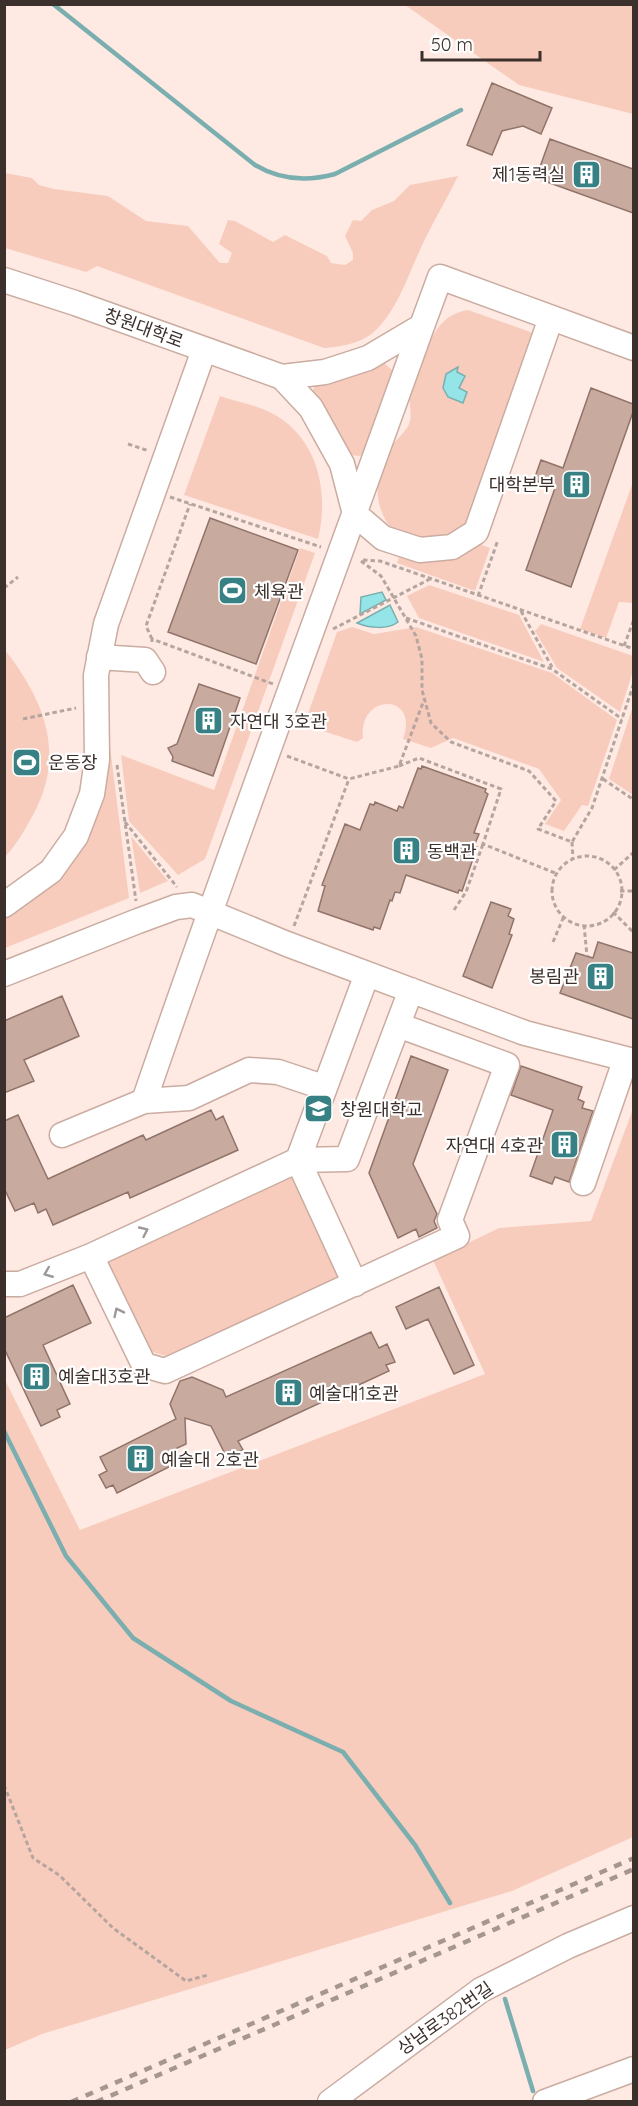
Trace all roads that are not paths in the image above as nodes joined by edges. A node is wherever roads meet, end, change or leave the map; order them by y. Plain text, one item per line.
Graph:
1 (4, 280) edge
2 (551, 318) junction
3 (422, 326) junction
4 (633, 348) edge
5 (204, 351) junction
6 (282, 377) junction
7 (355, 514) junction
8 (99, 657) junction
9 (150, 657) road end
10 (4, 905) edge
11 (200, 908) junction
12 (4, 974) edge
13 (367, 974) junction
14 (411, 990) junction
15 (398, 1025) junction
16 (629, 1061) edge
17 (324, 1087) junction
18 (625, 1087) edge
19 (144, 1101) junction
20 (62, 1136) dead end
21 (298, 1160) junction
22 (583, 1183) dead end
23 (91, 1256) junction
24 (4, 1284) edge
25 (355, 1284) junction
26 (633, 1918) edge
27 (633, 2069) edge
28 (330, 2102) edge
29 (545, 2102) edge

1 - 5 street, 창원대학로
2 - 3 street
2 - 4 street
2 - 7 street
3 - 6 street
3 - 7 street
5 - 6 street, 창원대학로
5 - 8 street
6 - 7 street
7 - 11 street
8 - 9 street
8 - 10 street
11 - 12 street
11 - 13 street
11 - 19 street
13 - 14 street
13 - 17 street
14 - 15 street
14 - 16 street
15 - 21 street
15 - 25 street
16 - 18 street
17 - 19 street
17 - 21 street
18 - 22 street
19 - 20 street
23 -> 21 street
21 - 25 street
23 -> 24 street
25 -> 23 street
26 - 28 street, 상남로382번길
27 - 29 street

